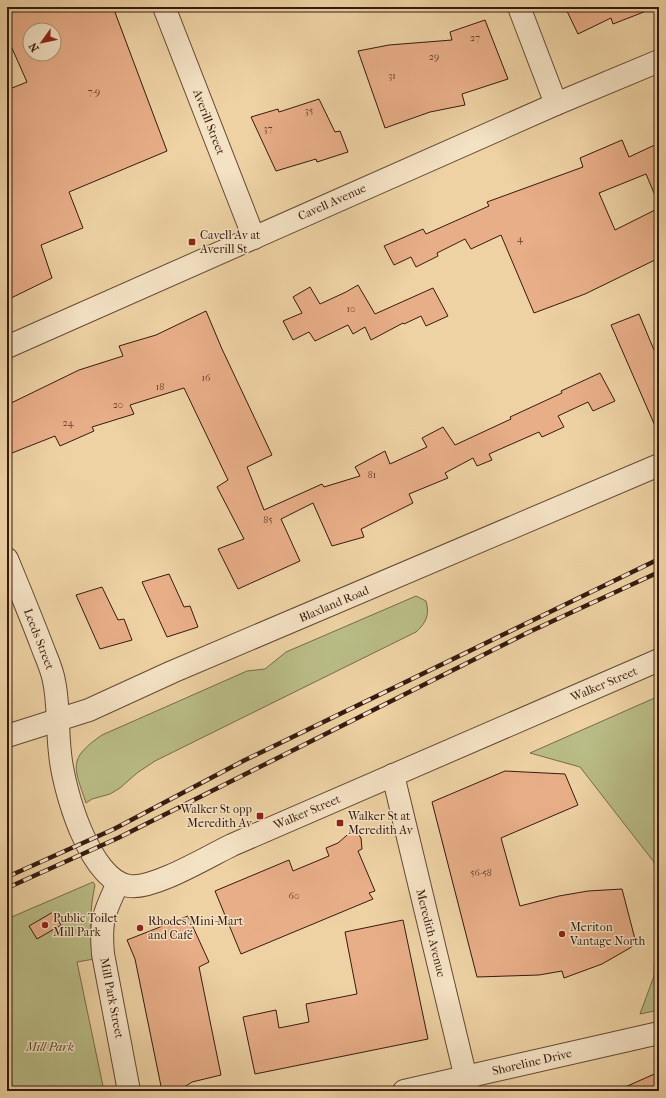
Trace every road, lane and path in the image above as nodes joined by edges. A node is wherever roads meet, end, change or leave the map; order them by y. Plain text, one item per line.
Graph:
1 (164, 7) edge
2 (519, 7) edge
3 (659, 60) edge
4 (556, 104) junction
5 (254, 238) junction
6 (7, 347) edge
7 (659, 465) edge
8 (7, 559) edge
9 (659, 660) edge
10 (58, 721) junction
11 (7, 736) edge
12 (393, 775) junction
13 (118, 883) junction
14 (659, 1033) edge
15 (467, 1084) edge
16 (129, 1091) edge
17 (404, 1091) edge

1 - 5 street, Averill Street
2 - 4 street
3 - 4 street, Cavell Avenue
4 - 5 street, Cavell Avenue
5 - 6 street, Cavell Avenue
7 - 10 street, Blaxland Road
8 - 10 street, Leeds Street
9 - 12 street, Walker Street
10 - 11 street, Blaxland Road
10 - 13 street
12 - 13 street, Walker Street
12 - 15 street, Meredith Avenue
13 - 16 street, Mill Park Street
14 - 15 street, Shoreline Drive
15 - 17 street, Shoreline Drive

